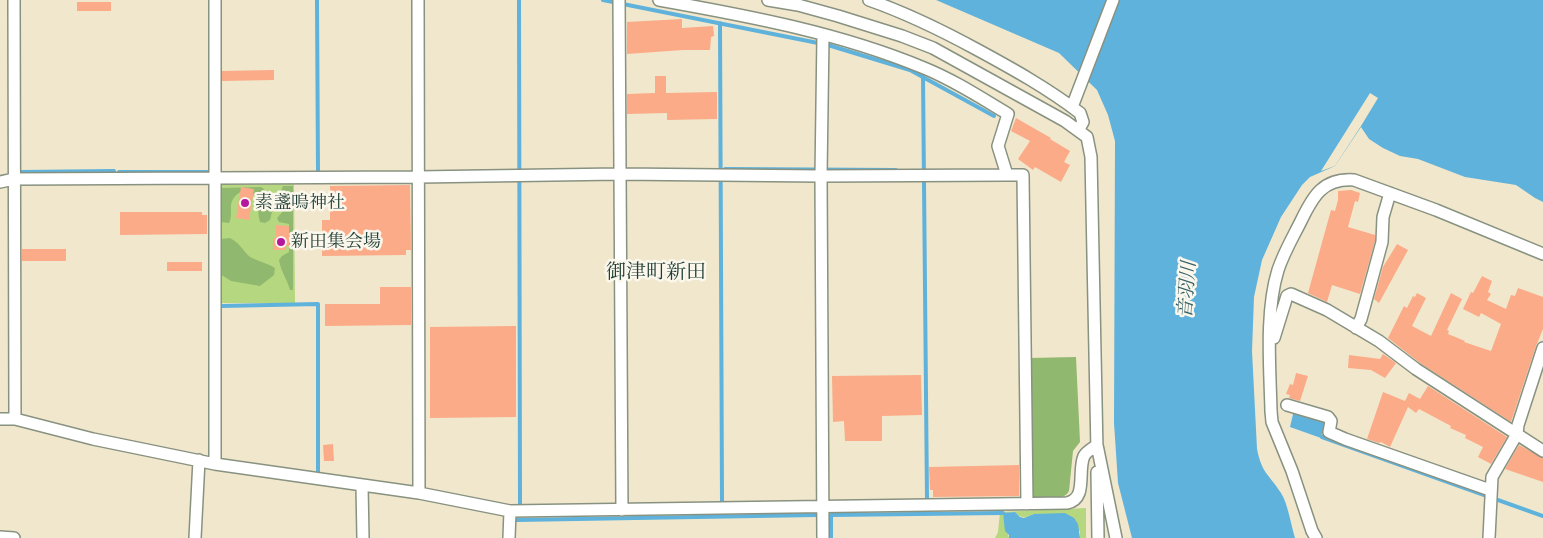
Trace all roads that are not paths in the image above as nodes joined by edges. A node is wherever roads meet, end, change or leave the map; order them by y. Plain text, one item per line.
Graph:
1 (14, 0) edge
2 (215, 0) edge
3 (418, 0) edge
4 (618, 0) edge
5 (659, 0) edge
6 (768, 0) edge
7 (869, 0) edge
8 (1113, 0) edge
9 (823, 35) junction
10 (1074, 102) junction
11 (1079, 130) junction
12 (618, 174) junction
13 (1007, 175) junction
14 (821, 176) junction
15 (215, 177) junction
16 (418, 177) junction
17 (14, 179) junction
18 (0, 182) edge
19 (1390, 193) junction
20 (1543, 254) edge
21 (1356, 328) junction
22 (1269, 342) junction
23 (1542, 356) edge
24 (1287, 404) dead end
25 (0, 419) edge
26 (16, 419) junction
27 (1517, 434) junction
28 (1096, 445) junction
29 (1543, 450) edge
30 (199, 460) junction
31 (216, 464) junction
32 (362, 486) junction
33 (419, 493) junction
34 (1491, 495) junction
35 (1027, 504) junction
36 (823, 506) junction
37 (622, 510) junction
38 (510, 511) junction
39 (0, 536) edge
40 (14, 538) edge
41 (196, 538) edge
42 (363, 538) edge
43 (509, 538) edge
44 (824, 538) edge
45 (1098, 538) edge
46 (1116, 538) edge
47 (1316, 538) edge
48 (1489, 538) edge

1 - 17 street
2 - 15 street
3 - 16 street
4 - 12 street
5 - 9 street
6 - 11 street
7 - 10 street
8 - 10 street
9 - 13 street
9 - 14 street
10 - 11 street
11 - 28 street
12 - 14 street
12 - 16 street
12 - 37 street
13 - 14 street
13 - 35 street
14 - 36 street
15 - 16 street
15 - 17 street
15 - 31 street
16 - 33 street
17 - 18 street
17 - 26 street
19 - 20 street
19 - 21 street
19 - 22 street
21 - 22 street
21 - 27 street
22 - 47 street
23 - 27 street
24 - 34 street
25 - 26 street
26 - 30 street
27 - 29 street
27 - 34 street
28 - 35 street
28 - 45 street
28 - 46 street
30 - 31 street
30 - 41 street
31 - 32 street
32 - 33 street
32 - 42 street
33 - 38 street
34 - 48 street
35 - 36 street
36 - 37 street
36 - 44 street
37 - 38 street
38 - 43 street
39 - 40 street

